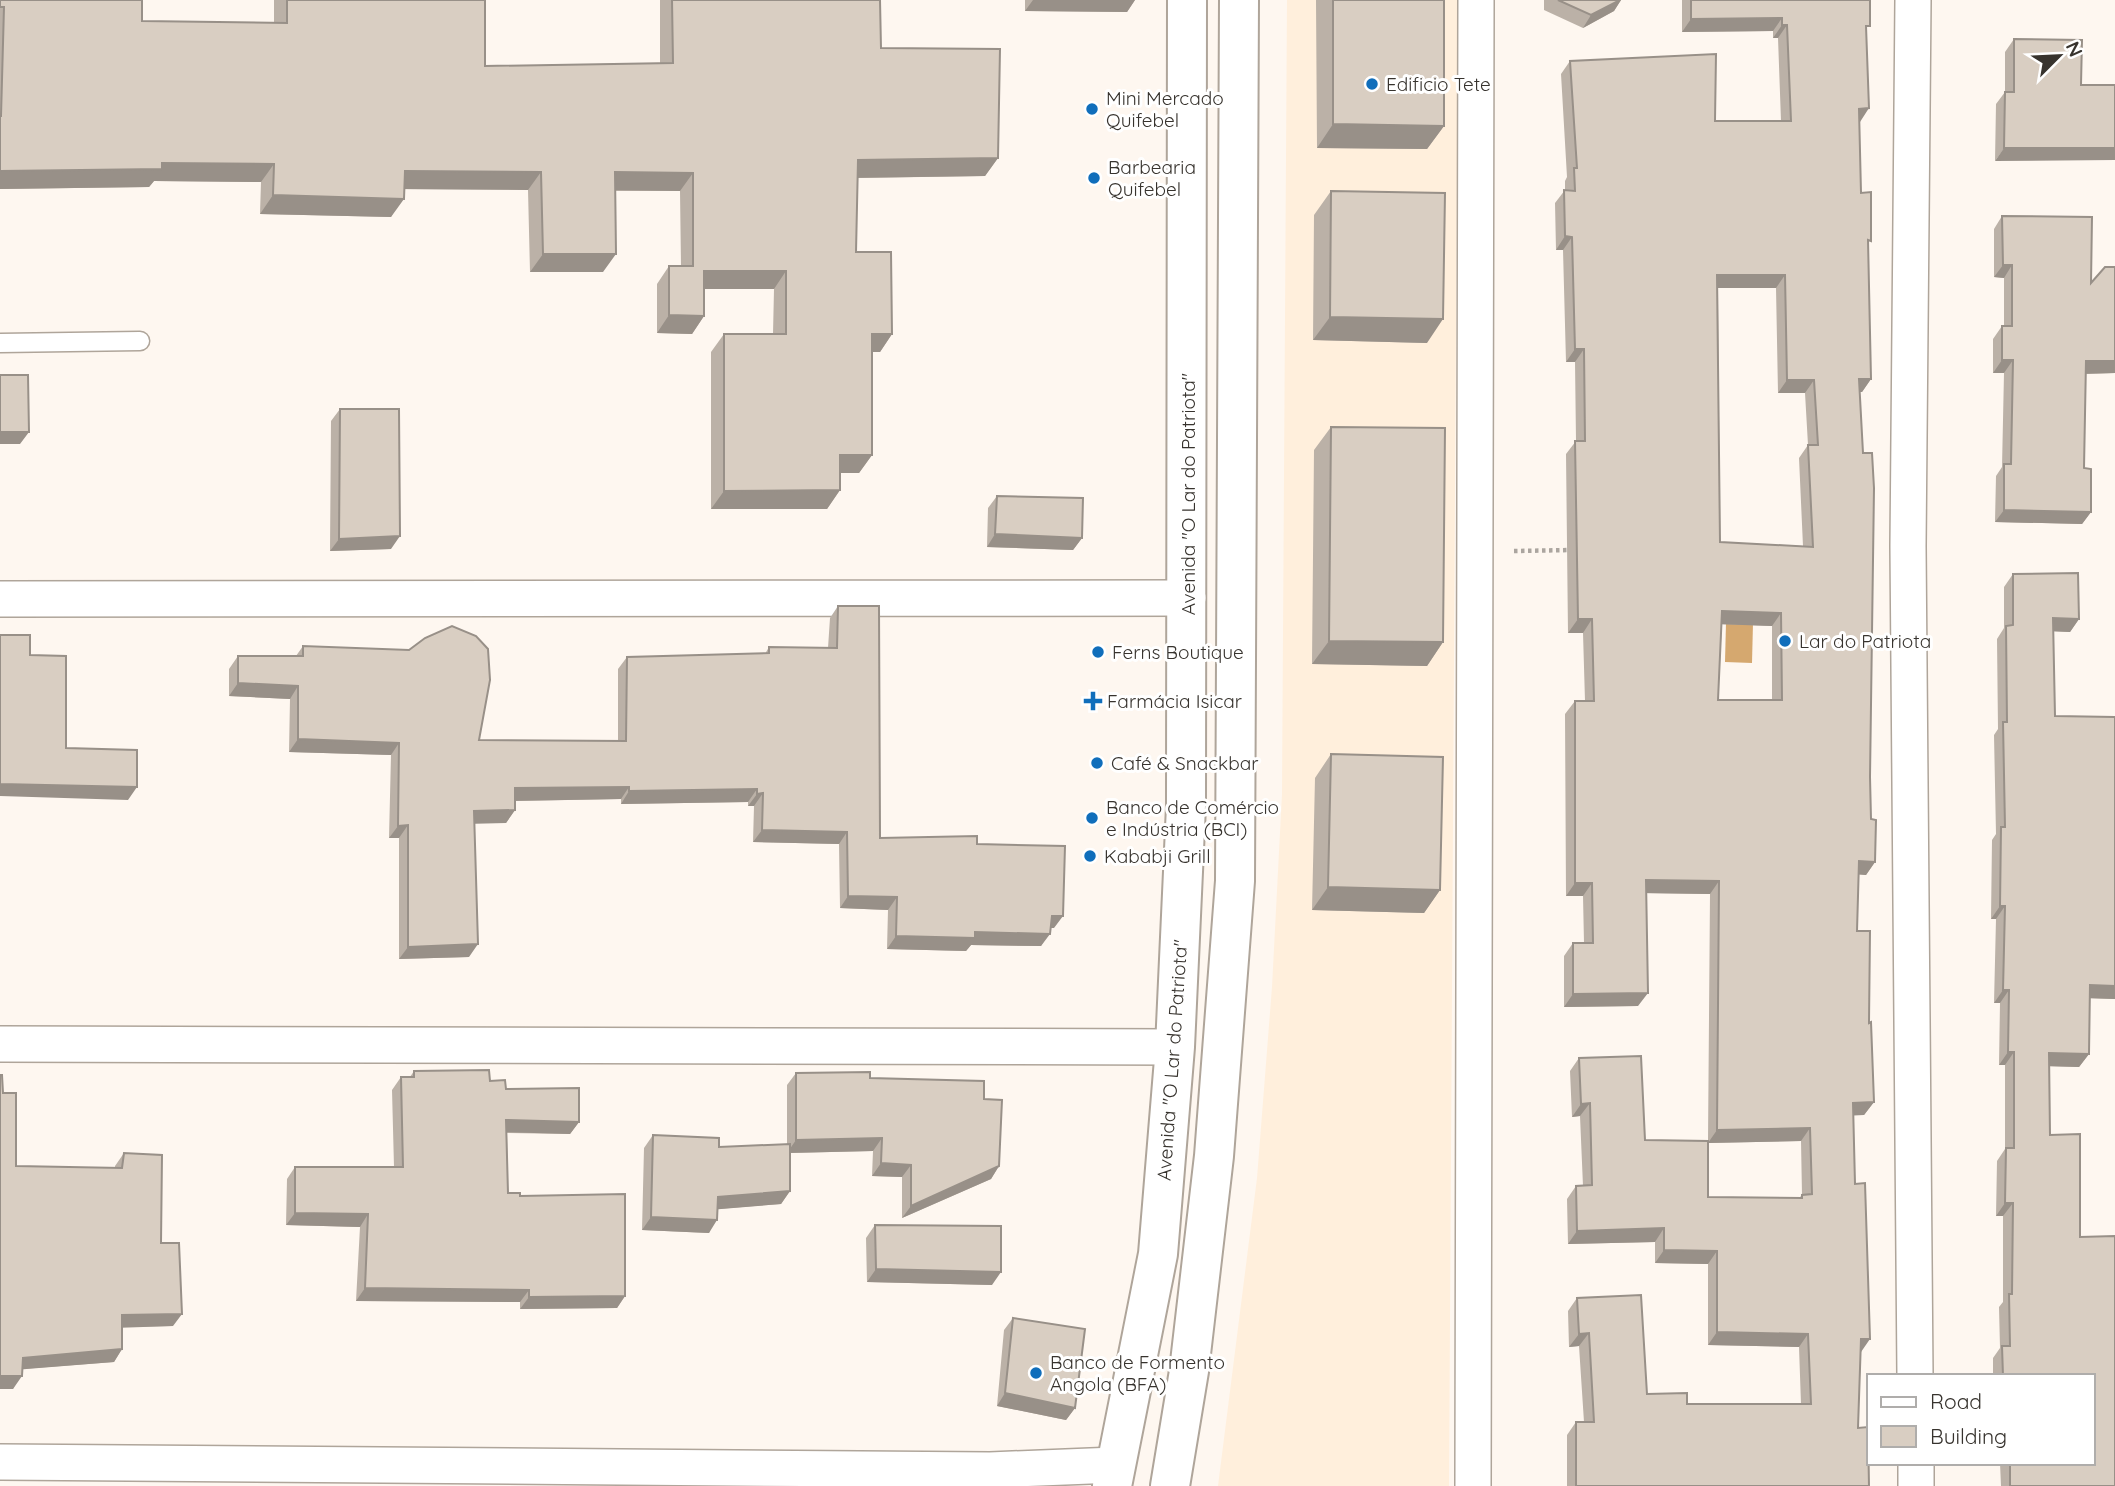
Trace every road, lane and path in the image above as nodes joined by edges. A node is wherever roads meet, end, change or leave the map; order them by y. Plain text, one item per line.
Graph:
1 (1187, 0) edge
2 (1239, 0) edge
3 (1476, 0) edge
4 (1913, 0) edge
5 (140, 341) dead end
6 (0, 342) edge
7 (1573, 550) dead end
8 (1475, 551) junction
9 (1188, 598) junction
10 (0, 599) edge
11 (0, 1044) edge
12 (1175, 1047) junction
13 (1915, 1374) edge
14 (0, 1462) edge
15 (1916, 1465) edge
16 (1113, 1476) edge
17 (904, 1478) edge
18 (990, 1478) edge
19 (1170, 1486) edge
20 (1473, 1486) edge
21 (1916, 1486) edge

1 - 9 main road, Avenida "O Lar do Patriota"
2 - 19 main road
3 - 8 street
4 - 13 street
5 - 6 lane
7 - 8 path
8 - 20 street
9 - 10 street
9 - 12 main road, Avenida "O Lar do Patriota"
11 - 12 street
12 - 16 main road, Avenida "O Lar do Patriota"
14 - 17 street
15 - 21 street
16 - 18 street
17 - 18 street

